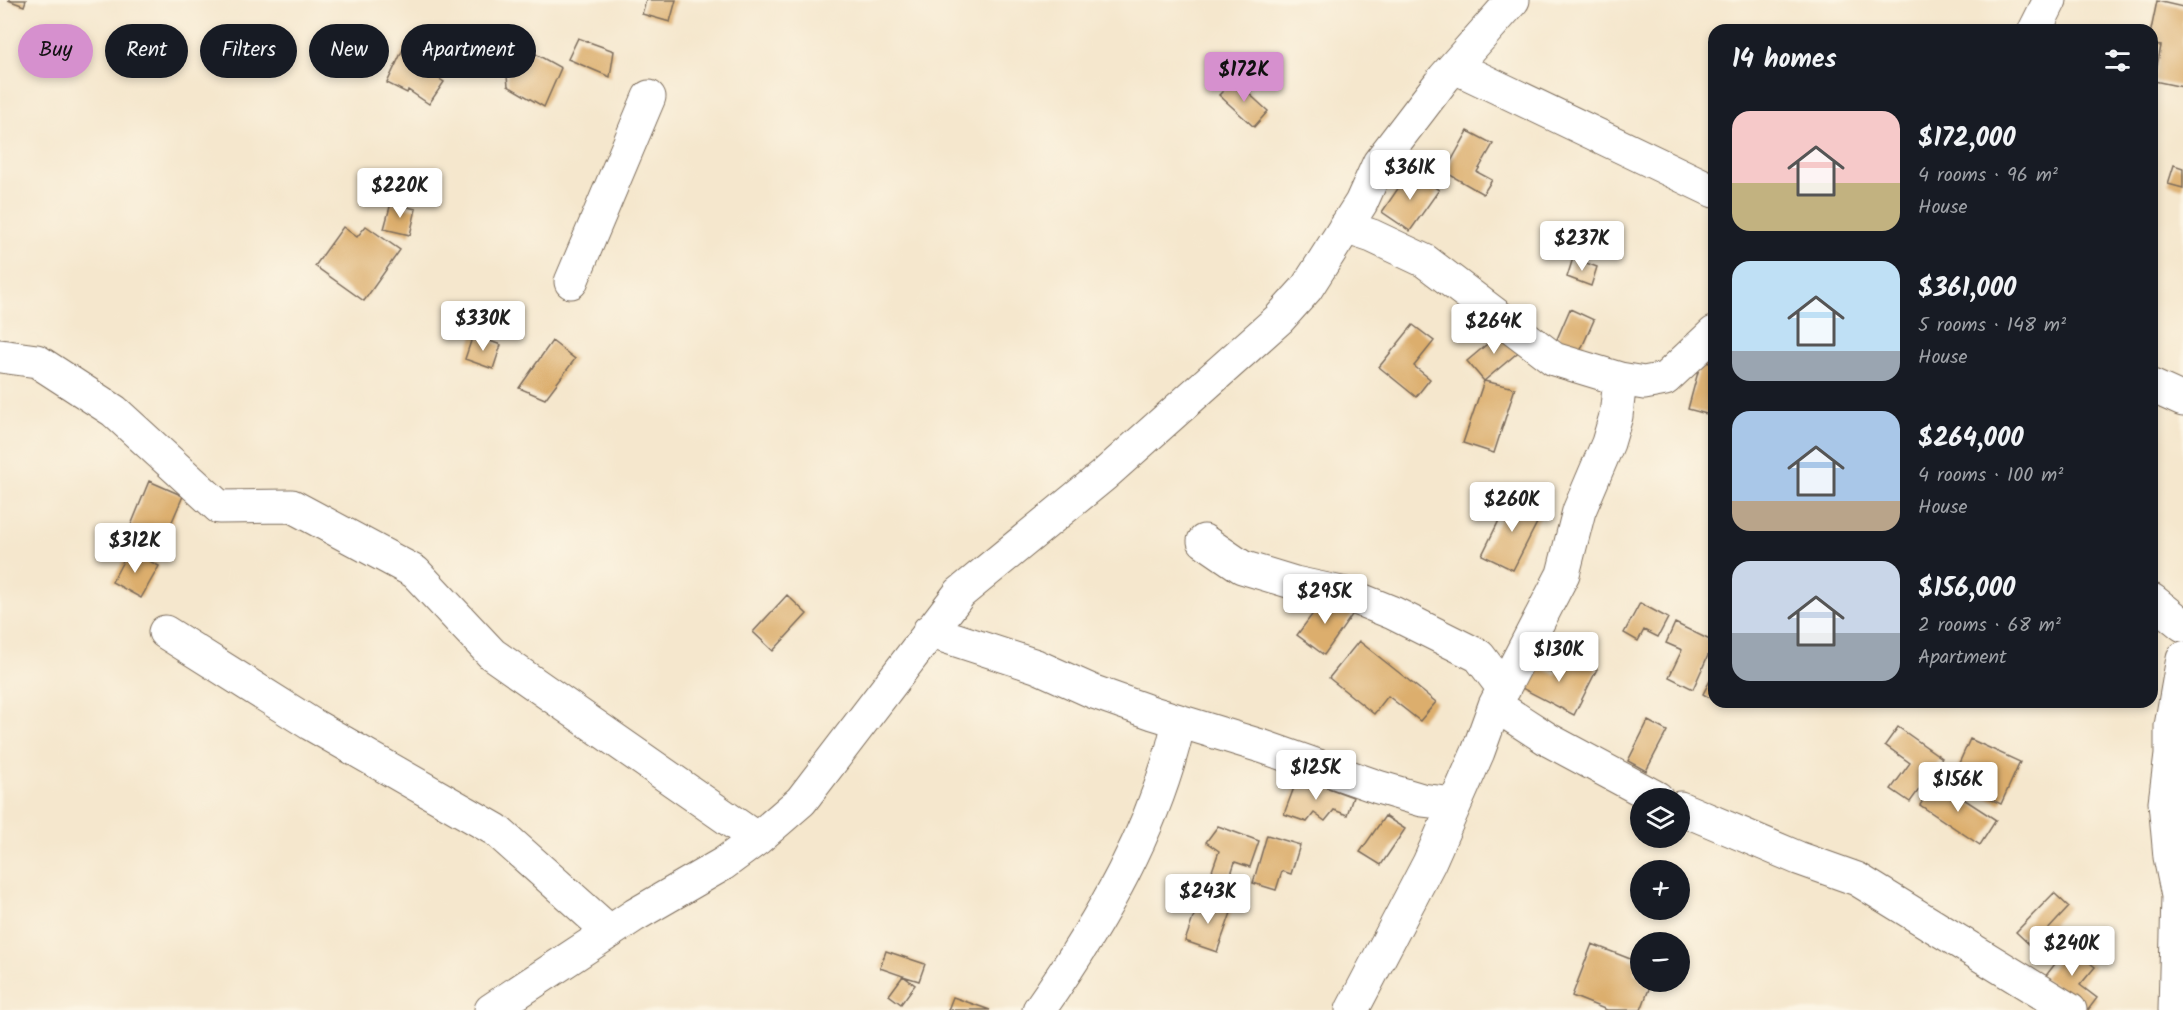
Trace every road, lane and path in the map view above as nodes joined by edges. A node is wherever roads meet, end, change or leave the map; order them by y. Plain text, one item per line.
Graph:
1 (1513, 0) edge
2 (2050, 0) edge
3 (2038, 24) edge
4 (1455, 67) junction
5 (649, 97) dead end
6 (1708, 188) edge
7 (1344, 227) junction
8 (571, 282) dead end
9 (1708, 339) edge
10 (0, 356) edge
11 (1620, 379) junction
12 (2158, 390) edge
13 (2183, 400) edge
14 (1204, 541) dead end
15 (2158, 605) edge
16 (2183, 625) edge
17 (929, 631) junction
18 (165, 632) dead end
19 (2183, 657) edge
20 (1499, 697) junction
21 (1179, 721) junction
22 (1638, 788) edge
23 (1454, 804) junction
24 (1690, 812) edge
25 (758, 839) junction
26 (610, 932) junction
27 (491, 1010) edge
28 (1039, 1010) edge
29 (1352, 1010) edge
30 (2070, 1010) edge
31 (2175, 1010) edge

1 - 4 street
2 - 3 street
4 - 6 street
4 - 7 street
5 - 8 street
7 - 11 street
7 - 17 street
9 - 11 street
10 - 25 street
11 - 20 street
12 - 13 street
14 - 20 street
15 - 16 street
17 - 21 street
17 - 25 street
18 - 26 street
19 - 31 street
20 - 22 street
20 - 23 street
21 - 23 street
21 - 28 street
23 - 29 street
24 - 30 street
25 - 26 street
26 - 27 street

